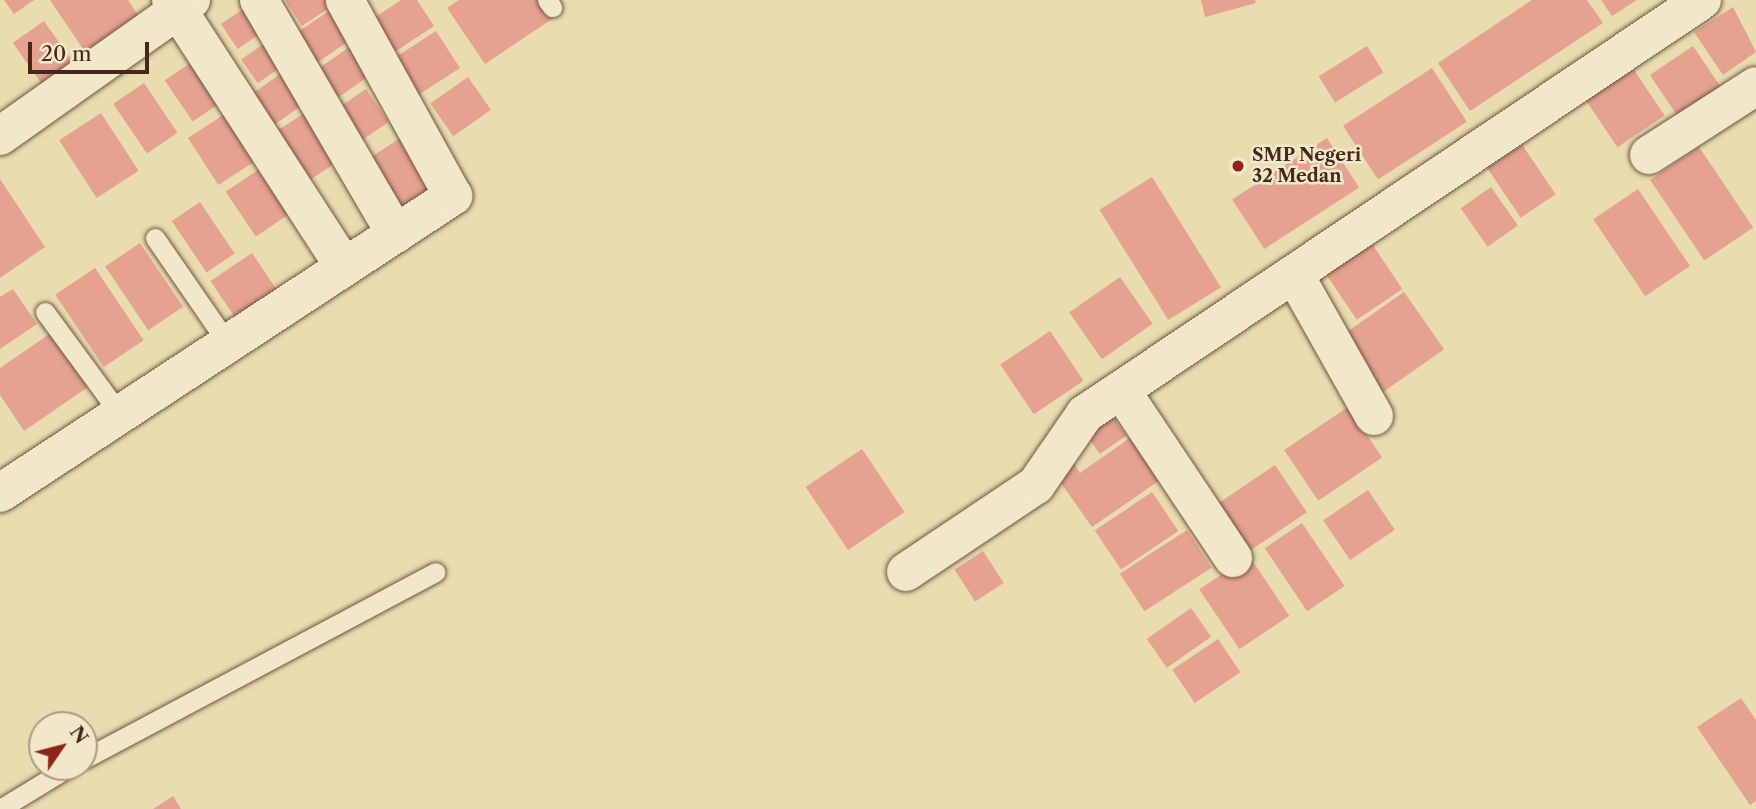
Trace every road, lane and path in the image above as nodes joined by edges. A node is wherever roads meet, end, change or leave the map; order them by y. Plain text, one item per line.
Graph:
1 (259, 0) edge
2 (345, 0) edge
3 (1702, 0) edge
4 (180, 3) edge
5 (1756, 86) edge
6 (0, 136) edge
7 (1649, 155) dead end
8 (396, 234) junction
9 (155, 238) dead end
10 (344, 267) junction
11 (1294, 274) junction
12 (45, 312) dead end
13 (228, 344) junction
14 (1121, 390) junction
15 (120, 414) junction
16 (1374, 416) dead end
17 (0, 493) edge
18 (1233, 558) dead end
19 (435, 572) dead end
20 (906, 572) dead end
21 (98, 752) edge
22 (46, 781) edge
23 (0, 809) edge

1 - 8 street
2 - 8 street
3 - 11 street
4 - 6 street
4 - 10 street
5 - 7 street
8 - 10 street
9 - 13 lane
10 - 13 street
11 - 14 street
11 - 16 street
12 - 15 lane
13 - 15 street
14 - 18 street
14 - 20 street
15 - 17 street
19 - 21 lane
22 - 23 lane

